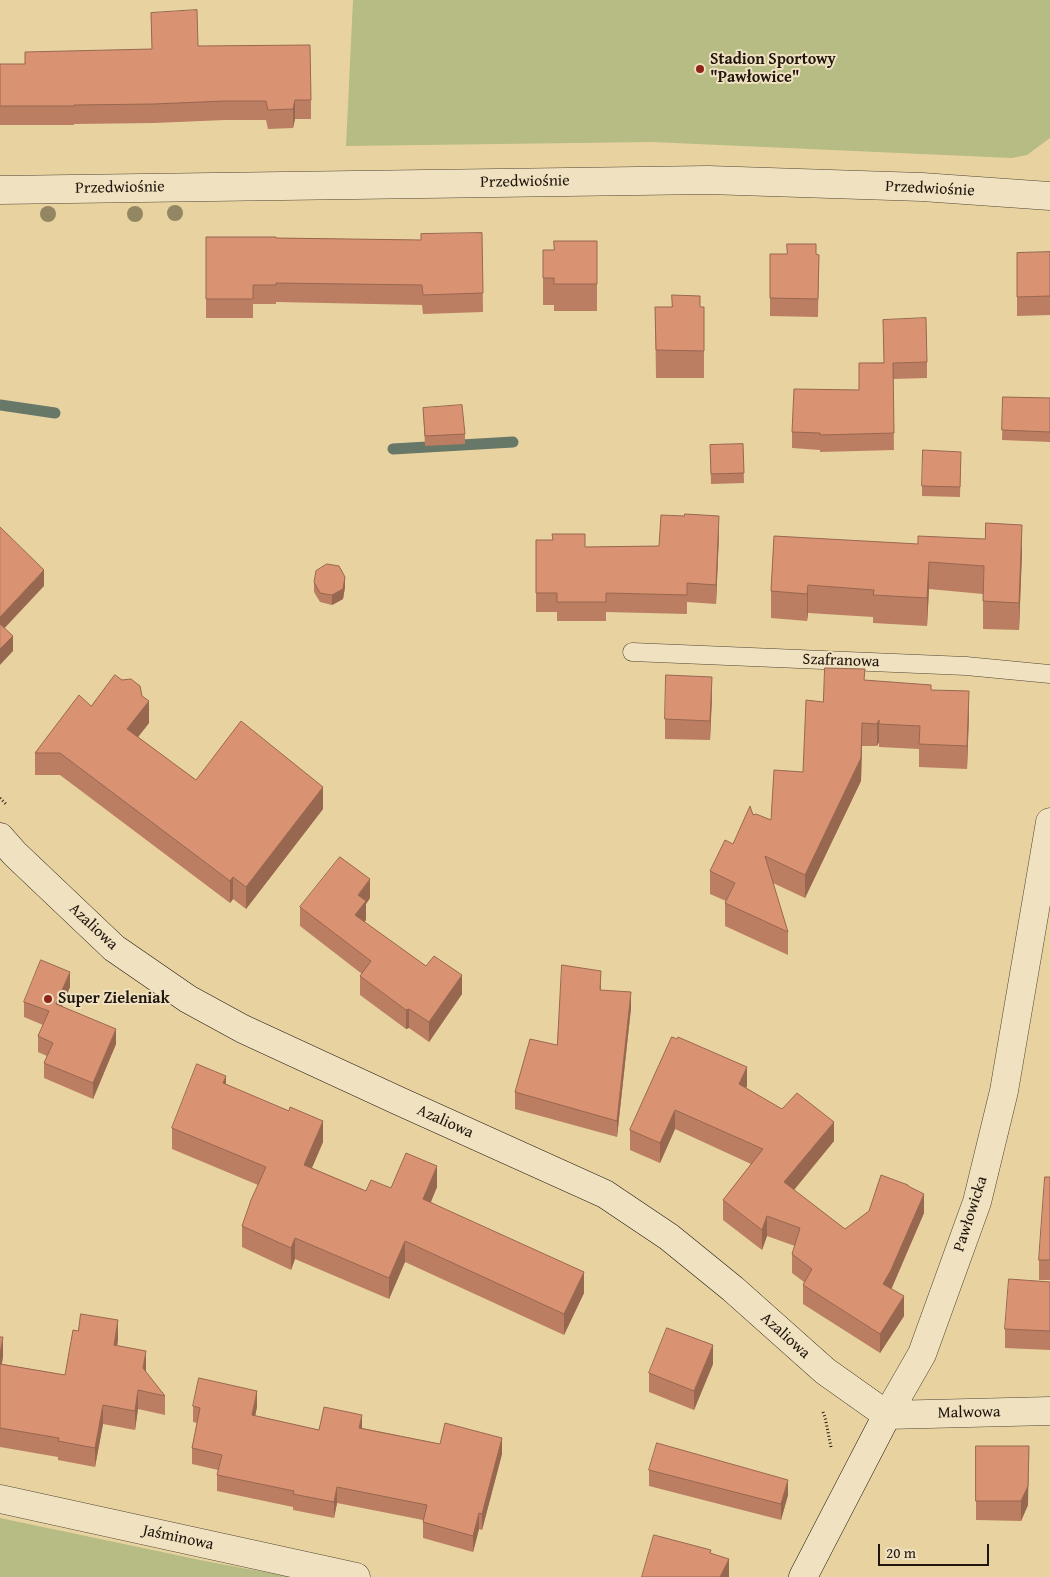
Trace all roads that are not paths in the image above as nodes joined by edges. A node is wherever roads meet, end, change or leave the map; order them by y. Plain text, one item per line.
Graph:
1 (0, 190) edge
2 (1050, 196) edge
3 (632, 652) dead end
4 (1050, 674) edge
5 (1050, 822) edge
6 (0, 837) edge
7 (1050, 1411) edge
8 (887, 1415) junction
9 (0, 1499) edge
10 (356, 1577) edge
11 (803, 1577) edge

1 - 2 street, Przedwiośnie
3 - 4 lane, Szafranowa
5 - 8 street, Pawłowicka
6 - 8 street, Azaliowa
7 - 8 street, Malwowa
8 - 11 street, Pawłowicka
9 - 10 street, Jaśminowa

